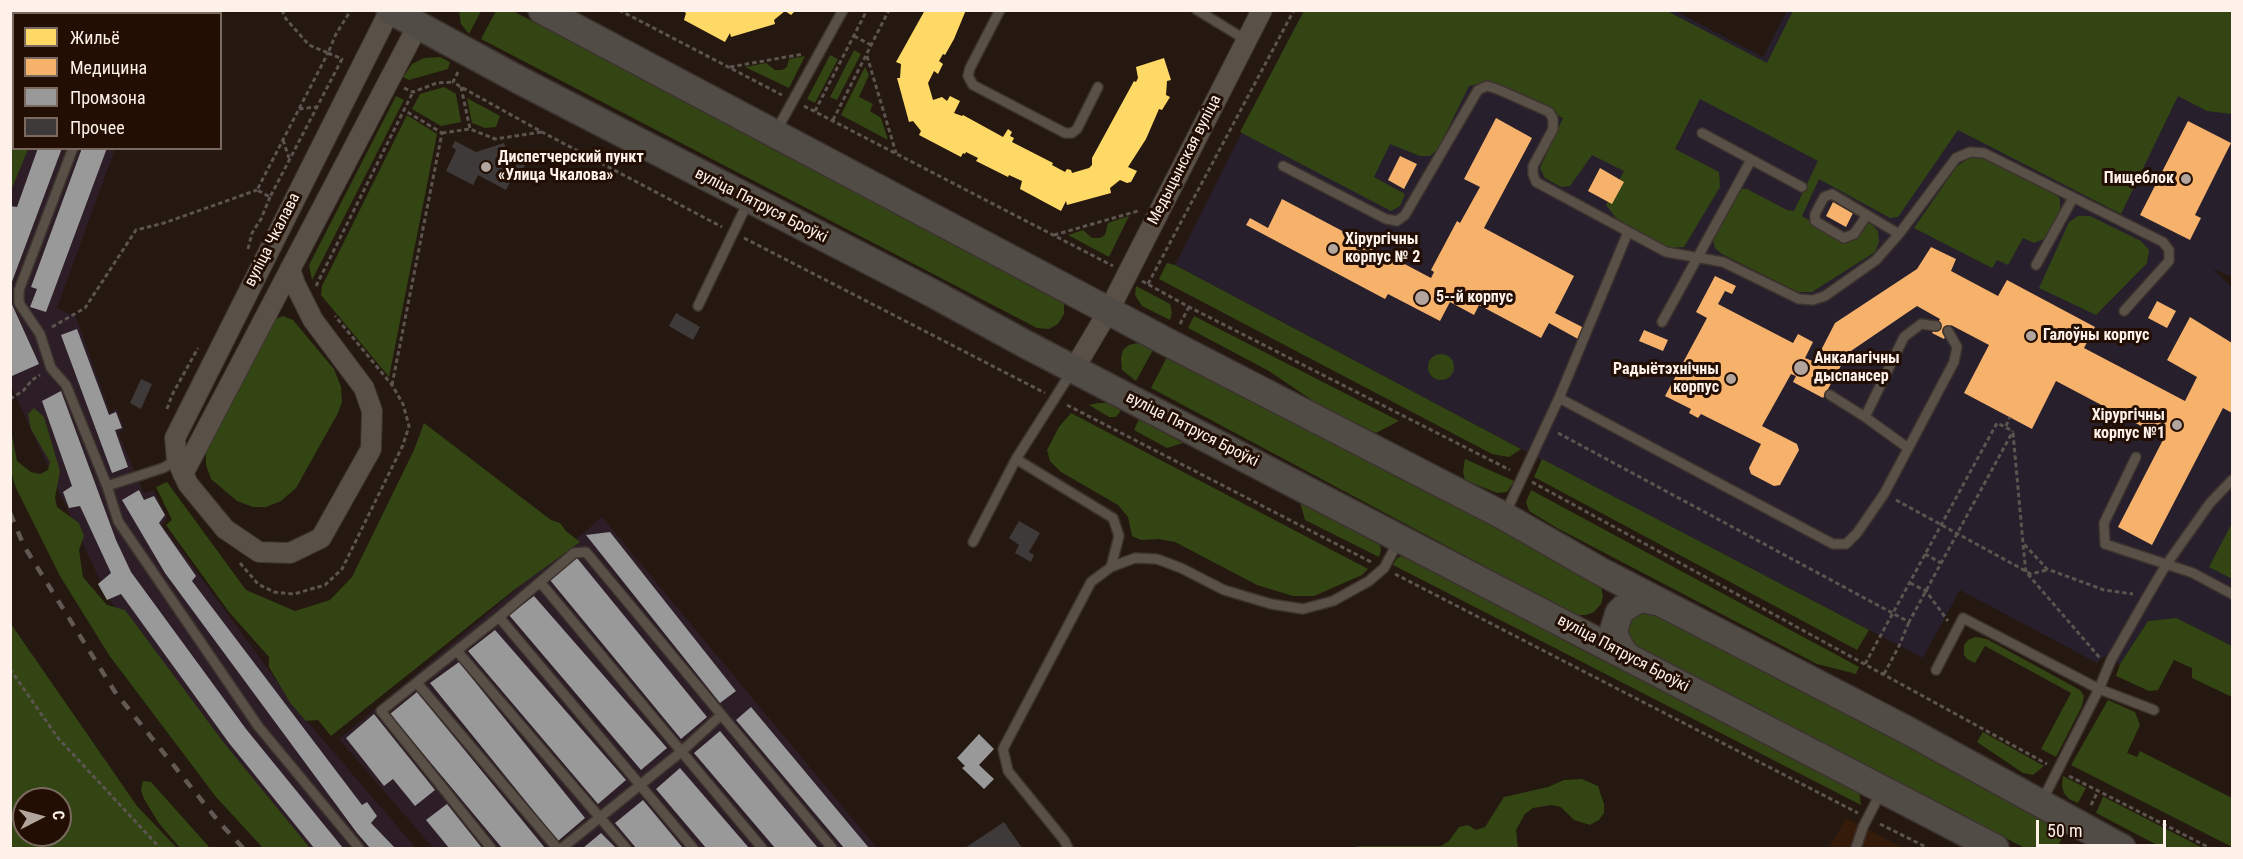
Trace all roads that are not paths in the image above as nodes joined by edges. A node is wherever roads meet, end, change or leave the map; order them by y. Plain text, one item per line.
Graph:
1 (542, 10) edge
2 (843, 10) edge
3 (1000, 10) edge
4 (1197, 10) edge
5 (1262, 10) edge
6 (390, 11) edge
7 (421, 19) edge
8 (1246, 40) junction
9 (1098, 87) dead end
10 (1702, 134) dead end
11 (774, 135) junction
12 (72, 150) edge
13 (1751, 160) junction
14 (1283, 166) dead end
15 (1802, 187) dead end
16 (2073, 198) junction
17 (749, 200) junction
18 (1867, 214) junction
19 (1628, 232) junction
20 (1899, 234) junction
21 (1697, 257) junction
22 (2036, 265) dead end
23 (290, 269) junction
24 (698, 306) dead end
25 (1109, 310) junction
26 (2124, 311) dead end
27 (1662, 322) dead end
28 (1936, 326) dead end
29 (1948, 332) dead end
30 (1074, 369) junction
31 (1830, 395) dead end
32 (1559, 398) junction
33 (1865, 417) junction
34 (1908, 448) junction
35 (2136, 457) dead end
36 (1016, 459) junction
37 (180, 467) junction
38 (2232, 480) edge
39 (107, 486) junction
40 (1504, 516) junction
41 (1400, 538) junction
42 (973, 542) dead end
43 (2166, 566) junction
44 (1111, 567) junction
45 (1600, 571) junction
46 (540, 582) junction
47 (2232, 594) edge
48 (1659, 602) junction
49 (499, 617) junction
50 (1569, 626) junction
51 (457, 651) junction
52 (1629, 658) junction
53 (1936, 670) dead end
54 (417, 683) junction
55 (2099, 689) junction
56 (2154, 710) dead end
57 (721, 715) junction
58 (681, 752) junction
59 (640, 785) junction
60 (1882, 790) junction
61 (2040, 804) junction
62 (599, 819) junction
63 (359, 849) edge
64 (491, 849) edge
65 (557, 849) edge
66 (562, 849) edge
67 (626, 849) edge
68 (693, 849) edge
69 (762, 849) edge
70 (832, 849) edge
71 (1068, 849) edge
72 (1856, 849) edge
73 (1995, 849) edge
74 (2122, 849) edge

1 - 11 main road
2 - 11 lane
3 - 9 lane
4 - 8 lane
5 - 8 street, Медыцынская вуліца
6 - 7 main road, вуліца Пятруся Броўкі
6 - 37 street, вуліца Чкалава
7 - 17 main road, вуліца Пятруся Броўкі
7 - 23 street, вуліца Чкалава
8 - 25 street, Медыцынская вуліца
10 - 13 lane
11 - 25 main road
12 - 39 lane
13 - 15 lane
13 - 21 lane
14 - 19 lane
16 - 20 lane
16 - 22 lane
16 - 26 lane
17 - 24 lane
17 - 30 main road, вуліца Пятруся Броўкі
18 - 18 lane
18 - 20 lane
19 - 21 lane
19 - 32 lane
20 - 21 lane
21 - 27 lane
23 - 37 street, вуліца Чкалава
23 - 37 street, вуліца Чкалава
25 - 30 street, Медыцынская вуліца
25 - 40 main road
28 - 33 lane
29 - 34 lane
30 - 36 lane
30 - 41 main road, вуліца Пятруся Броўкі
31 - 33 lane
32 - 34 lane
32 - 40 lane
33 - 34 lane
35 - 43 lane
36 - 42 lane
36 - 44 lane
37 - 39 lane
38 - 43 lane
39 - 63 lane
40 - 45 main road
41 - 44 lane
41 - 50 main road, вуліца Пятруся Броўкі
43 - 47 lane
43 - 55 lane
44 - 71 lane
45 - 48 main road
45 - 50 main road
46 - 49 lane
46 - 57 lane
46 - 58 lane
48 - 52 main road
48 - 61 main road
49 - 51 lane
49 - 59 lane
50 - 52 main road, вуліца Пятруся Броўкі
51 - 54 lane
51 - 62 lane
52 - 60 main road, вуліца Пятруся Броўкі
53 - 55 lane
54 - 64 lane
54 - 65 lane
55 - 56 lane
55 - 61 lane
57 - 58 lane
57 - 70 lane
58 - 59 lane
58 - 69 lane
59 - 62 lane
59 - 68 lane
60 - 72 lane
60 - 73 main road, вуліца Пятруся Броўкі
61 - 74 main road
62 - 66 lane
62 - 67 lane

